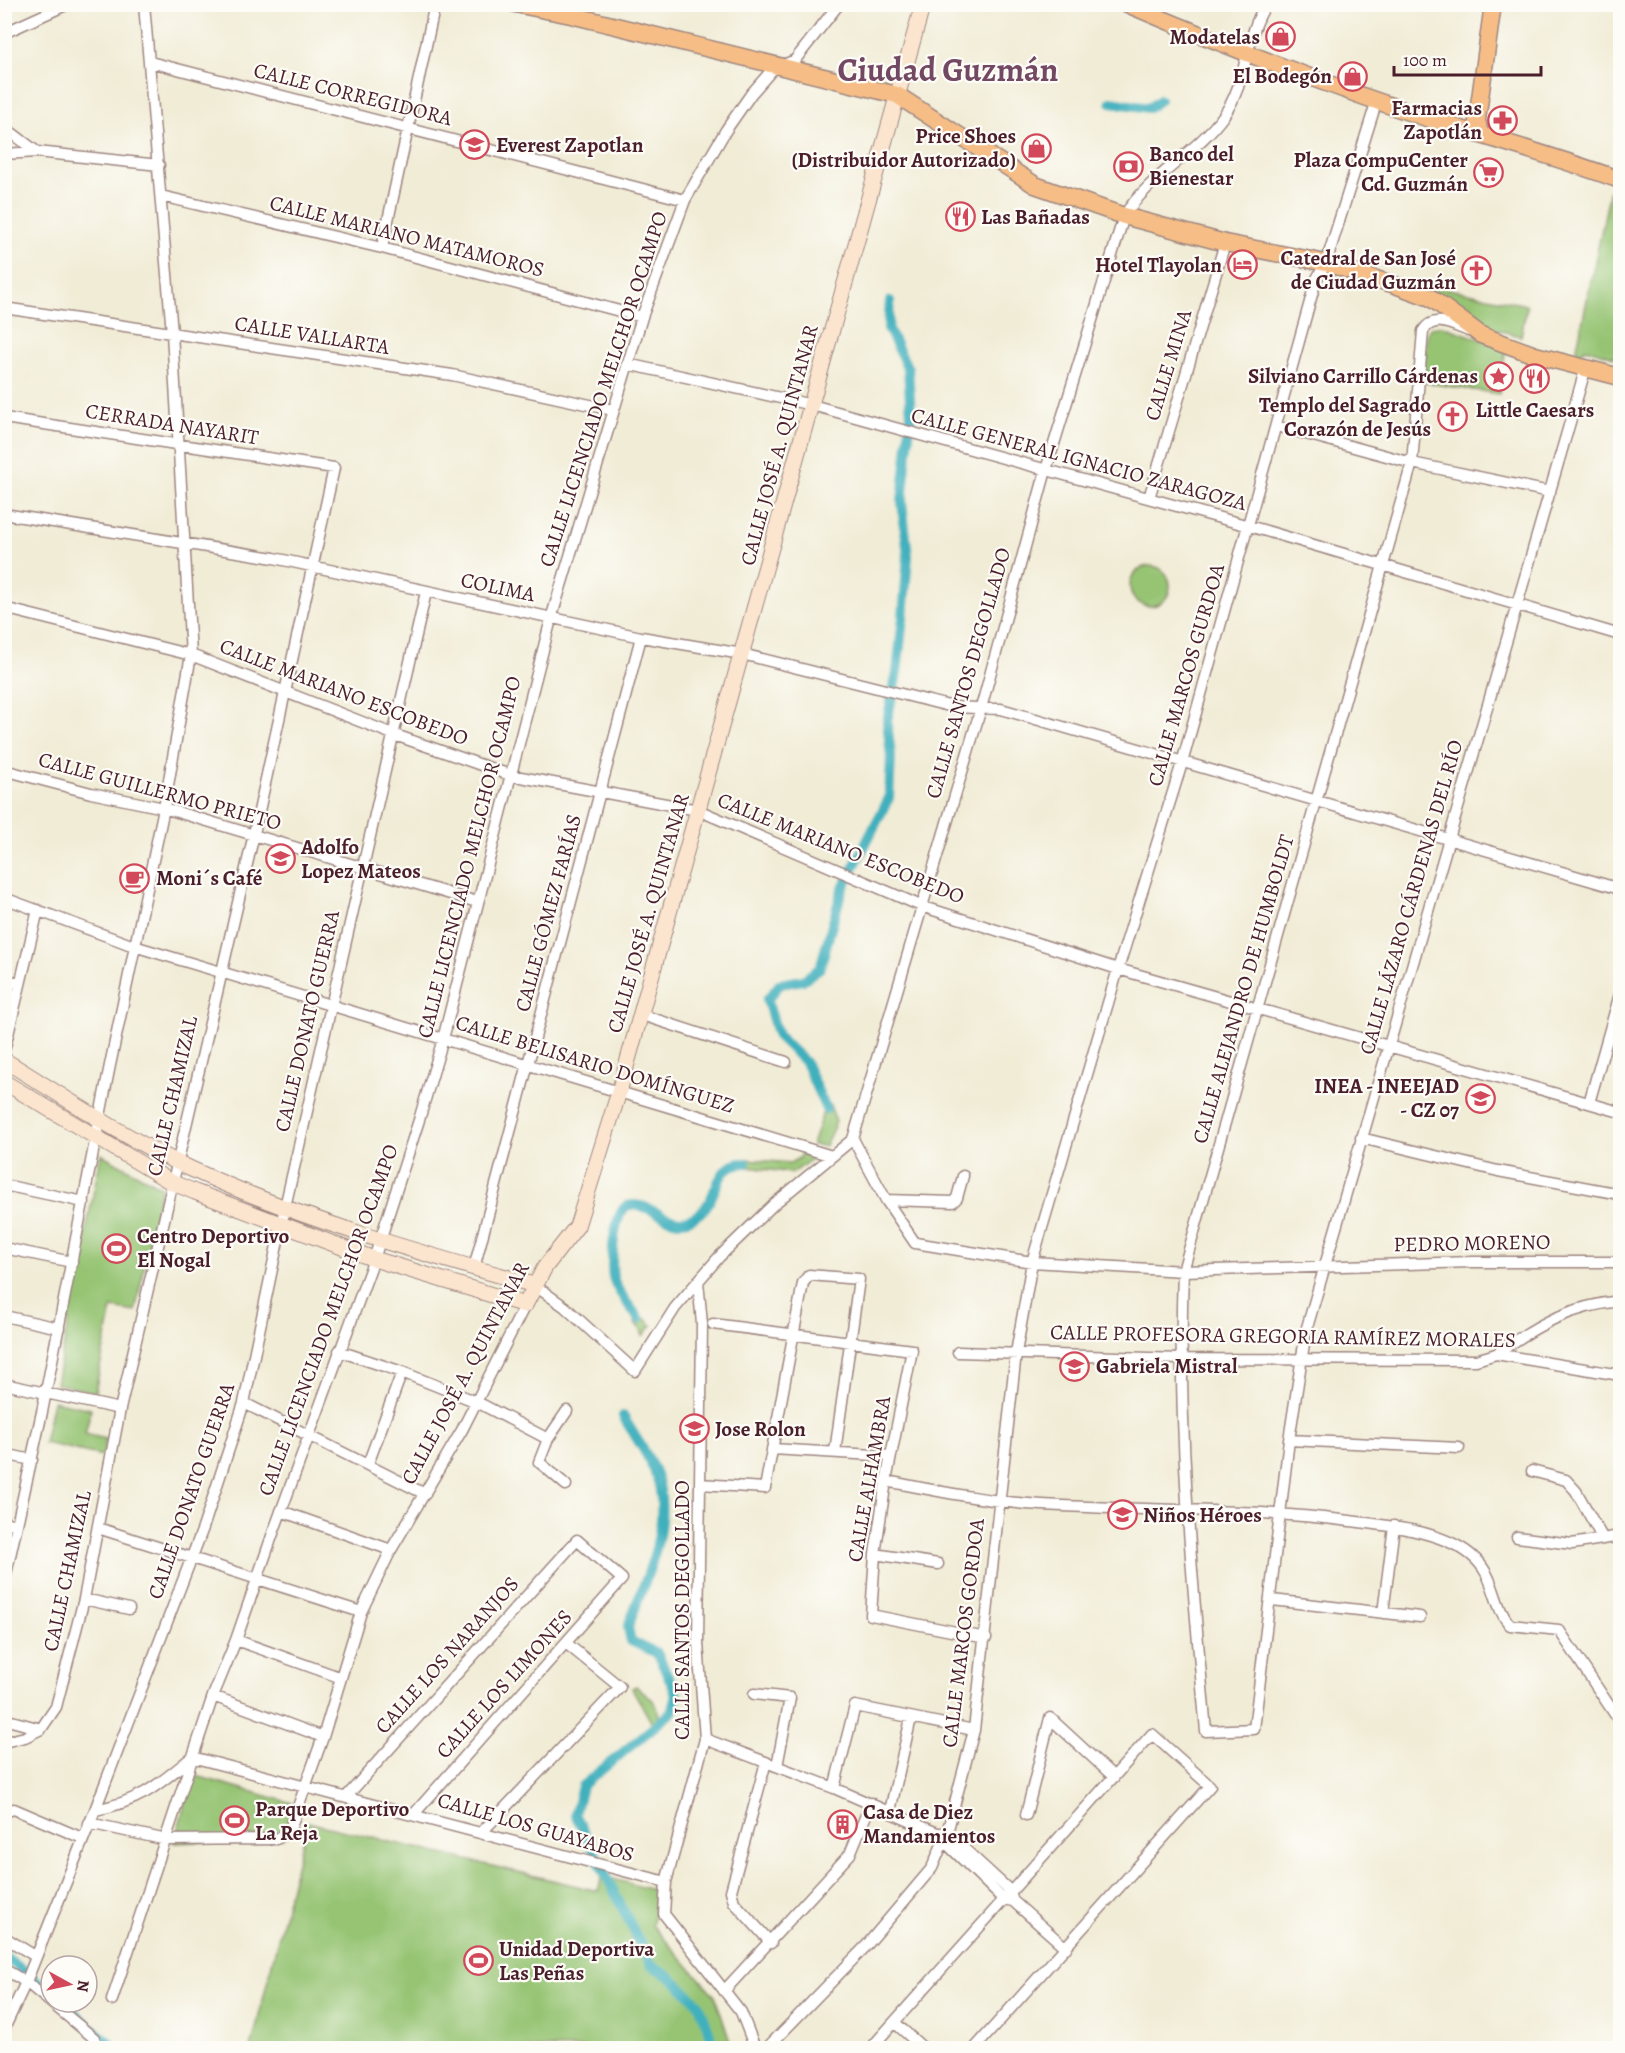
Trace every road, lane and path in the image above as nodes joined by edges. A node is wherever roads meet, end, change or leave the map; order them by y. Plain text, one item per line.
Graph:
1 (69, 4) edge
2 (144, 4) edge
3 (435, 4) edge
4 (515, 4) edge
5 (839, 4) edge
6 (923, 4) edge
7 (1127, 4) edge
8 (1266, 4) edge
9 (1482, 4) edge
10 (1493, 4) edge
11 (4, 33) edge
12 (1248, 54) junction
13 (150, 62) junction
14 (783, 65) junction
15 (897, 95) junction
16 (1377, 100) junction
17 (4, 127) edge
18 (407, 128) junction
19 (1472, 132) junction
20 (37, 152) junction
21 (4, 154) edge
22 (159, 165) junction
23 (1620, 180) edge
24 (161, 196) junction
25 (685, 200) junction
26 (1124, 216) junction
27 (1225, 243) junction
28 (382, 248) junction
29 (1326, 263) junction
30 (4, 308) edge
31 (642, 317) junction
32 (172, 333) junction
33 (1481, 335) junction
34 (627, 364) junction
35 (1586, 367) junction
36 (1620, 376) edge
37 (812, 405) junction
38 (612, 410) junction
39 (4, 418) edge
40 (1276, 426) junction
41 (178, 444) junction
42 (1412, 463) junction
43 (334, 468) joint
44 (1046, 470) junction
45 (1550, 492) junction
46 (1149, 498) junction
47 (4, 514) edge
48 (1249, 526) junction
49 (185, 543) junction
50 (1384, 565) junction
51 (314, 566) junction
52 (426, 592) junction
53 (1518, 605) junction
54 (4, 608) edge
55 (550, 619) junction
56 (1620, 635) edge
57 (641, 637) junction
58 (742, 654) junction
59 (191, 655) junction
60 (285, 693) junction
61 (981, 708) junction
62 (395, 735) junction
63 (1182, 763) junction
64 (4, 770) edge
65 (510, 775) junction
66 (600, 792) junction
67 (1316, 802) junction
68 (164, 808) junction
69 (698, 810) junction
70 (254, 834) junction
71 (1448, 840) junction
72 (362, 870) junction
73 (1620, 889) edge
74 (4, 898) edge
75 (477, 902) junction
76 (921, 906) junction
77 (38, 910) junction
78 (134, 946) junction
79 (1118, 969) junction
80 (221, 972) junction
81 (4, 978) edge
82 (19, 984) junction
83 (1620, 994) edge
84 (331, 1005) junction
85 (1258, 1008) junction
86 (642, 1016) junction
87 (443, 1039) junction
88 (1387, 1045) junction
89 (4, 1051) edge
90 (4, 1060) edge
91 (786, 1062) dead end
92 (528, 1065) junction
93 (4, 1082) edge
94 (619, 1092) junction
95 (1589, 1103) junction
96 (1620, 1112) edge
97 (100, 1118) junction
98 (96, 1137) junction
99 (853, 1138) junction
100 (1361, 1138) junction
101 (832, 1156) junction
102 (177, 1162) junction
103 (963, 1176) dead end
104 (171, 1182) junction
105 (4, 1185) edge
106 (1620, 1194) edge
107 (886, 1200) junction
108 (84, 1202) junction
109 (285, 1207) junction
110 (281, 1225) junction
111 (380, 1240) junction
112 (4, 1248) edge
113 (374, 1258) junction
114 (72, 1262) junction
115 (1032, 1262) junction
116 (1620, 1262) edge
117 (1325, 1265) junction
118 (474, 1268) junction
119 (1183, 1271) junction
120 (698, 1281) junction
121 (534, 1285) junction
122 (1620, 1300) edge
123 (525, 1305) junction
124 (4, 1316) edge
125 (713, 1324) dead end
126 (59, 1328) junction
127 (793, 1334) junction
128 (850, 1342) junction
129 (339, 1351) junction
130 (958, 1352) dead end
131 (1016, 1353) junction
132 (1496, 1354) junction
133 (1302, 1357) junction
134 (1180, 1359) junction
135 (402, 1372) junction
136 (1620, 1375) edge
137 (4, 1384) edge
138 (46, 1393) junction
139 (477, 1402) junction
140 (244, 1403) junction
141 (120, 1409) junction
142 (567, 1411) dead end
143 (309, 1434) junction
144 (548, 1439) junction
145 (1289, 1440) junction
146 (1459, 1448) dead end
147 (772, 1449) junction
148 (835, 1452) junction
149 (4, 1454) edge
150 (891, 1456) junction
151 (32, 1460) junction
152 (368, 1464) junction
153 (1532, 1471) dead end
154 (886, 1481) junction
155 (700, 1484) junction
156 (566, 1485) dead end
157 (425, 1494) junction
158 (998, 1502) junction
159 (1187, 1509) junction
160 (281, 1511) junction
161 (1281, 1512) junction
162 (4, 1522) edge
163 (17, 1525) junction
164 (1394, 1526) junction
165 (98, 1528) junction
166 (1620, 1536) edge
167 (1517, 1537) dead end
168 (1603, 1539) junction
169 (392, 1551) junction
170 (875, 1554) junction
171 (192, 1557) junction
172 (938, 1564) dead end
173 (258, 1578) junction
174 (622, 1580) joint
175 (4, 1583) edge
176 (84, 1599) junction
177 (1272, 1600) junction
178 (129, 1609) dead end
179 (361, 1612) junction
180 (1383, 1613) junction
181 (1420, 1617) dead end
182 (986, 1638) junction
183 (236, 1640) junction
184 (567, 1644) junction
185 (339, 1677) junction
186 (754, 1694) dead end
187 (213, 1696) junction
188 (912, 1718) junction
189 (4, 1719) edge
190 (1620, 1722) edge
191 (40, 1729) junction
192 (1254, 1729) joint
193 (974, 1730) junction
194 (323, 1737) junction
195 (705, 1739) junction
196 (4, 1742) edge
197 (192, 1757) junction
198 (765, 1762) junction
199 (777, 1766) junction
200 (1114, 1777) junction
201 (305, 1787) junction
202 (834, 1788) junction
203 (347, 1796) junction
204 (871, 1803) junction
205 (95, 1810) junction
206 (890, 1811) junction
207 (4, 1812) edge
208 (414, 1814) junction
209 (1026, 1815) dead end
210 (89, 1823) junction
211 (481, 1833) junction
212 (943, 1836) junction
213 (82, 1838) junction
214 (166, 1840) junction
215 (666, 1882) junction
216 (1008, 1897) junction
217 (4, 1937) edge
218 (771, 1943) junction
219 (1066, 1948) junction
220 (34, 1960) junction
221 (4, 1969) edge
222 (27, 1979) junction
223 (724, 1991) junction
224 (112, 2000) dead end
225 (894, 2022) junction
226 (4, 2029) edge
227 (96, 2043) edge
228 (755, 2049) edge
229 (767, 2049) edge
230 (871, 2049) edge
231 (923, 2049) edge
232 (975, 2049) edge

1 - 11 street
2 - 13 street
3 - 18 street
4 - 14 main road
5 - 14 street, CALLE LICENCIADO MELCHOR OCAMPO
6 - 15 street, CALLE JOSÉ A. QUINTANAR
7 - 12 main road
8 - 12 street, CALLE SANTOS DEGOLLADO
9 - 19 main road
10 - 19 main road
12 - 16 main road
12 - 26 street, CALLE SANTOS DEGOLLADO
13 - 18 street, CALLE CORREGIDORA
13 - 22 street
14 - 15 main road
14 - 25 street, CALLE LICENCIADO MELCHOR OCAMPO
15 - 26 main road
15 - 37 street, CALLE JOSÉ A. QUINTANAR
16 - 19 main road
16 - 29 street, CALLE MARCOS GURDOA
17 - 20 street
18 - 25 street, CALLE CORREGIDORA
18 - 28 street
19 - 23 main road
20 - 21 street
20 - 22 street
22 - 24 street
24 - 28 street, CALLE MARIANO MATAMOROS
24 - 32 street
25 - 31 street, CALLE LICENCIADO MELCHOR OCAMPO
26 - 27 main road
26 - 44 street, CALLE SANTOS DEGOLLADO
27 - 29 main road
27 - 46 street, CALLE MINA
28 - 31 street, CALLE MARIANO MATAMOROS
29 - 33 main road
29 - 40 street, CALLE MARCOS GURDOA
30 - 32 street, CALLE VALLARTA
31 - 34 street, CALLE LICENCIADO MELCHOR OCAMPO
32 - 38 street, CALLE VALLARTA
32 - 41 street
33 - 35 main road
33 - 42 street, CALLE ALEJANDRO DE HUMBOLDT
34 - 37 street, CALLE GENERAL IGNACIO ZARAGOZA
34 - 38 street, CALLE LICENCIADO MELCHOR OCAMPO
35 - 36 main road
35 - 45 street, CALLE LÁZARO CÁRDENAS DEL RÍO
37 - 44 street, CALLE GENERAL IGNACIO ZARAGOZA
37 - 58 street, CALLE JOSÉ A. QUINTANAR
38 - 55 street, CALLE LICENCIADO MELCHOR OCAMPO
39 - 41 street, CERRADA NAYARIT
40 - 42 street
40 - 48 street, CALLE MARCOS GURDOA
41 - 43 street, CERRADA NAYARIT
41 - 49 street
42 - 45 street
42 - 50 street, CALLE ALEJANDRO DE HUMBOLDT
43 - 51 street, CALLE CHAMIZAL
44 - 46 street, CALLE GENERAL IGNACIO ZARAGOZA
44 - 61 street, CALLE SANTOS DEGOLLADO
45 - 53 street, CALLE LÁZARO CÁRDENAS DEL RÍO
46 - 48 street, CALLE GENERAL IGNACIO ZARAGOZA
47 - 49 street, COLIMA
48 - 50 street, CALLE GENERAL IGNACIO ZARAGOZA
48 - 63 street, CALLE MARCOS GURDOA
49 - 51 street, COLIMA
49 - 59 street
50 - 53 street, CALLE GENERAL IGNACIO ZARAGOZA
50 - 67 street, CALLE ALEJANDRO DE HUMBOLDT
51 - 52 street, COLIMA
51 - 60 street, CALLE CHAMIZAL
52 - 55 street, COLIMA
52 - 62 street, CALLE DONATO GUERRA
53 - 56 street, CALLE GENERAL IGNACIO ZARAGOZA
53 - 71 street, CALLE LÁZARO CÁRDENAS DEL RÍO
54 - 59 street, CALLE MARIANO ESCOBEDO
55 - 57 street, COLIMA
55 - 65 street, CALLE LICENCIADO MELCHOR OCAMPO
57 - 58 street, COLIMA
57 - 66 street, CALLE GÓMEZ FARÍAS
58 - 61 street, COLIMA
58 - 69 street, CALLE JOSÉ A. QUINTANAR
59 - 60 street, CALLE MARIANO ESCOBEDO
59 - 68 street
60 - 62 street, CALLE MARIANO ESCOBEDO
60 - 70 street, CALLE CHAMIZAL
61 - 63 street, COLIMA
61 - 76 street, CALLE SANTOS DEGOLLADO
62 - 65 street, CALLE MARIANO ESCOBEDO
62 - 72 street, CALLE DONATO GUERRA
63 - 67 street, COLIMA
63 - 79 street, CALLE MARCOS GURDOA
64 - 68 street, CALLE GUILLERMO PRIETO
65 - 66 street, CALLE MARIANO ESCOBEDO
65 - 75 street, CALLE LICENCIADO MELCHOR OCAMPO
66 - 69 street, CALLE MARIANO ESCOBEDO
66 - 92 street, CALLE GÓMEZ FARÍAS
67 - 71 street, COLIMA
67 - 85 street, CALLE ALEJANDRO DE HUMBOLDT
68 - 70 street, CALLE GUILLERMO PRIETO
68 - 78 street
69 - 76 street, CALLE MARIANO ESCOBEDO
69 - 86 street, CALLE JOSÉ A. QUINTANAR
70 - 72 street, CALLE GUILLERMO PRIETO
70 - 80 street, CALLE CHAMIZAL
71 - 73 street, COLIMA
71 - 88 street, CALLE LÁZARO CÁRDENAS DEL RÍO
72 - 75 street, CALLE GUILLERMO PRIETO
72 - 84 street, CALLE DONATO GUERRA
74 - 77 street, CALLE BELISARIO DOMÍNGUEZ
75 - 87 street, CALLE LICENCIADO MELCHOR OCAMPO
76 - 79 street, CALLE MARIANO ESCOBEDO
76 - 99 street, CALLE SANTOS DEGOLLADO
77 - 78 street, CALLE BELISARIO DOMÍNGUEZ
77 - 82 street
78 - 80 street, CALLE BELISARIO DOMÍNGUEZ
78 - 97 street
79 - 85 street, CALLE MARIANO ESCOBEDO
79 - 115 street, CALLE MARCOS GURDOA
80 - 84 street, CALLE BELISARIO DOMÍNGUEZ
80 - 102 street, CALLE CHAMIZAL
81 - 82 street
82 - 89 street
83 - 95 street
84 - 87 street, CALLE BELISARIO DOMÍNGUEZ
84 - 109 street, CALLE DONATO GUERRA
85 - 88 street, CALLE MARIANO ESCOBEDO
85 - 119 street, CALLE ALEJANDRO DE HUMBOLDT
86 - 91 street
86 - 94 street, CALLE JOSÉ A. QUINTANAR
87 - 92 street, CALLE BELISARIO DOMÍNGUEZ
87 - 111 street, CALLE LICENCIADO MELCHOR OCAMPO
88 - 95 street, CALLE MARIANO ESCOBEDO
88 - 100 street, CALLE LÁZARO CÁRDENAS DEL RÍO
90 - 97 street
92 - 94 street, CALLE BELISARIO DOMÍNGUEZ
92 - 118 street, CALLE GÓMEZ FARÍAS
93 - 98 street
94 - 101 street, CALLE BELISARIO DOMÍNGUEZ
94 - 121 street, CALLE JOSÉ A. QUINTANAR
95 - 96 street, CALLE MARIANO ESCOBEDO
97 - 98 street
97 - 102 street
98 - 104 street
98 - 108 street
99 - 101 street
99 - 107 street
100 - 106 street
100 - 117 street, CALLE LÁZARO CÁRDENAS DEL RÍO
101 - 120 street
102 - 104 street, CALLE CHAMIZAL
102 - 109 street
103 - 107 street
104 - 110 street
104 - 141 street, CALLE CHAMIZAL
105 - 108 street
107 - 115 street
108 - 114 street
109 - 110 street, CALLE DONATO GUERRA
109 - 111 street
110 - 113 street
110 - 140 street, CALLE DONATO GUERRA
111 - 113 street, CALLE LICENCIADO MELCHOR OCAMPO
111 - 118 street
112 - 114 street
113 - 123 street
113 - 129 street, CALLE LICENCIADO MELCHOR OCAMPO
114 - 126 street
115 - 119 street
115 - 131 street, CALLE MARCOS GORDOA
116 - 117 street, PEDRO MORENO
117 - 119 street
117 - 133 street, CALLE LÁZARO CÁRDENAS DEL RÍO
118 - 121 street
119 - 134 street, CALLE ALEJANDRO DE HUMBOLDT
120 - 121 street
120 - 155 street, CALLE SANTOS DEGOLLADO
121 - 123 street, CALLE JOSÉ A. QUINTANAR
122 - 132 street
123 - 139 street, CALLE JOSÉ A. QUINTANAR
124 - 126 street
125 - 127 street
126 - 138 street
127 - 128 street
127 - 128 street
127 - 147 street
128 - 148 street
128 - 150 street, CALLE ALHAMBRA
129 - 135 street
129 - 143 street, CALLE LICENCIADO MELCHOR OCAMPO
130 - 131 street, CALLE PROFESORA GREGORIA RAMÍREZ MORALES
131 - 134 street, CALLE PROFESORA GREGORIA RAMÍREZ MORALES
131 - 158 street, CALLE MARCOS GORDOA
132 - 133 street, CALLE PROFESORA GREGORIA RAMÍREZ MORALES
132 - 136 street, CALLE PROFESORA GREGORIA RAMÍREZ MORALES
133 - 134 street, CALLE PROFESORA GREGORIA RAMÍREZ MORALES
133 - 145 street, CALLE LÁZARO CÁRDENAS DEL RÍO
134 - 159 street, CALLE ALEJANDRO DE HUMBOLDT
135 - 139 street
135 - 152 street
137 - 138 street
138 - 141 street
138 - 151 street
139 - 144 street
139 - 157 street, CALLE JOSÉ A. QUINTANAR
140 - 143 street
140 - 171 street, CALLE DONATO GUERRA
141 - 165 street, CALLE CHAMIZAL
142 - 144 street
143 - 152 street
143 - 160 street, CALLE LICENCIADO MELCHOR OCAMPO
144 - 156 street
145 - 146 street
145 - 161 street, CALLE LÁZARO CÁRDENAS DEL RÍO
147 - 148 street
147 - 155 street
148 - 150 street
149 - 151 street
150 - 154 street, CALLE ALHAMBRA
151 - 163 street
152 - 157 street
153 - 168 street
154 - 158 street
154 - 170 street, CALLE ALHAMBRA
155 - 195 street, CALLE SANTOS DEGOLLADO
157 - 169 street, CALLE JOSÉ A. QUINTANAR
158 - 159 street
158 - 182 street, CALLE MARCOS GORDOA
159 - 161 street
159 - 192 street, CALLE ALEJANDRO DE HUMBOLDT
160 - 169 street
160 - 173 street, CALLE LICENCIADO MELCHOR OCAMPO
161 - 164 street
161 - 177 street, CALLE LÁZARO CÁRDENAS DEL RÍO
162 - 163 street
163 - 175 street
164 - 180 street
164 - 190 street
165 - 171 street
165 - 176 street, CALLE CHAMIZAL
166 - 168 street
167 - 168 street
169 - 179 street, CALLE JOSÉ A. QUINTANAR
170 - 172 street
170 - 182 street, CALLE ALHAMBRA
171 - 173 street
171 - 205 street, CALLE DONATO GUERRA
173 - 179 street
173 - 183 street, CALLE LICENCIADO MELCHOR OCAMPO
174 - 184 street, CALLE LOS LIMONES
174 - 203 street, CALLE LOS NARANJOS
176 - 178 street
176 - 191 street, CALLE CHAMIZAL
177 - 180 street
177 - 192 street, CALLE LÁZARO CÁRDENAS DEL RÍO
179 - 185 street, CALLE JOSÉ A. QUINTANAR
180 - 181 street
182 - 193 street, CALLE MARCOS GORDOA
183 - 185 street
183 - 187 street, CALLE LICENCIADO MELCHOR OCAMPO
184 - 208 street, CALLE LOS LIMONES
184 - 211 street
185 - 194 street, CALLE JOSÉ A. QUINTANAR
186 - 199 street
187 - 194 street
187 - 197 street, CALLE LICENCIADO MELCHOR OCAMPO
188 - 193 street
188 - 202 street
188 - 206 street
189 - 191 street
191 - 196 street
193 - 212 street, CALLE MARCOS GORDOA
194 - 201 street, CALLE JOSÉ A. QUINTANAR
195 - 198 street
195 - 215 street, CALLE SANTOS DEGOLLADO
197 - 201 street, CALLE LOS GUAYABOS
197 - 205 street
197 - 214 street, CALLE LICENCIADO MELCHOR OCAMPO
198 - 199 street
198 - 218 street
199 - 202 street
200 - 209 street
200 - 216 street
200 - 219 street
201 - 203 street, CALLE LOS GUAYABOS
201 - 214 street, CALLE JOSÉ A. QUINTANAR
202 - 204 street
203 - 208 street, CALLE LOS GUAYABOS
204 - 206 street
204 - 218 street
205 - 210 street, CALLE DONATO GUERRA
206 - 212 street
207 - 213 street
208 - 211 street, CALLE LOS GUAYABOS
210 - 213 street, CALLE DONATO GUERRA
210 - 214 street, CALLE JOSÉ A. QUINTANAR
211 - 215 street, CALLE LOS GUAYABOS
212 - 216 street
212 - 229 street, CALLE MARCOS GORDOA
213 - 220 street, CALLE DONATO GUERRA
214 - 224 street, CALLE LICENCIADO MELCHOR OCAMPO
215 - 223 street, CALLE SANTOS DEGOLLADO
216 - 219 street
216 - 225 street
217 - 220 street
218 - 223 street
219 - 232 street
220 - 222 street, CALLE DONATO GUERRA
221 - 222 street
222 - 226 street, CALLE DONATO GUERRA
222 - 227 street
223 - 228 street, CALLE SANTOS DEGOLLADO
225 - 230 street
225 - 231 street

